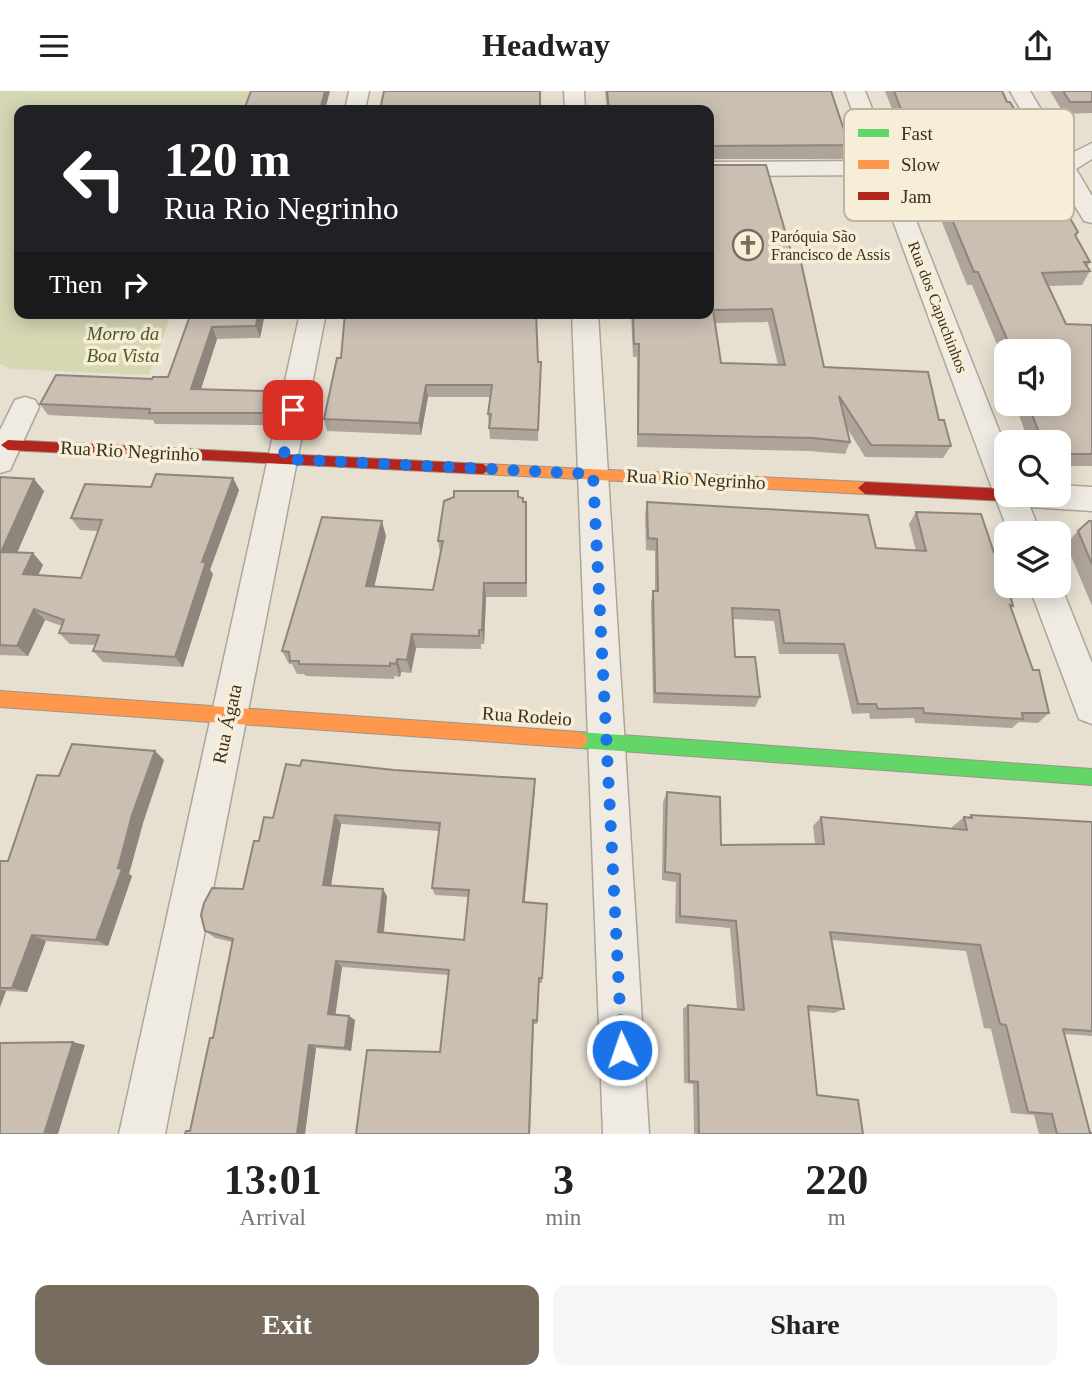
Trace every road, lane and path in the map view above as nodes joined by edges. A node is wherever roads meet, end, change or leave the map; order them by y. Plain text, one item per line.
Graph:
1 (855, 91) edge
2 (1020, 91) edge
3 (862, 109) edge
4 (1030, 109) edge
5 (1092, 150) edge
6 (1074, 161) edge
7 (844, 168) edge
8 (714, 169) edge
9 (1074, 184) edge
10 (1092, 216) edge
11 (905, 221) edge
12 (312, 319) edge
13 (585, 319) edge
14 (25, 407) dead end
15 (4, 454) edge
16 (994, 454) edge
17 (283, 459) junction
18 (593, 474) junction
19 (994, 494) edge
20 (1071, 498) edge
21 (1092, 499) edge
22 (1050, 598) edge
23 (0, 699) edge
24 (1092, 708) edge
25 (229, 716) junction
26 (606, 743) junction
27 (1092, 777) edge
28 (142, 1134) edge
29 (626, 1134) edge

1 - 3 street, Rua dos Capuchinhos
2 - 4 street
5 - 6 street
7 - 8 street
9 - 10 street
11 - 16 street, Rua dos Capuchinhos
12 - 17 street, Rua Ágata
13 - 18 street
14 - 15 street
15 - 17 street, Rua Rio Negrinho
17 - 18 street, Rua Rio Negrinho
17 - 25 street, Rua Ágata
18 - 19 street, Rua Rio Negrinho
18 - 26 street
20 - 21 street
22 - 24 street
23 - 25 street, Rua Rodeio
25 - 26 street, Rua Rodeio
25 - 28 street, Rua Ágata
26 - 27 street, Rua Rodeio
26 - 29 street

